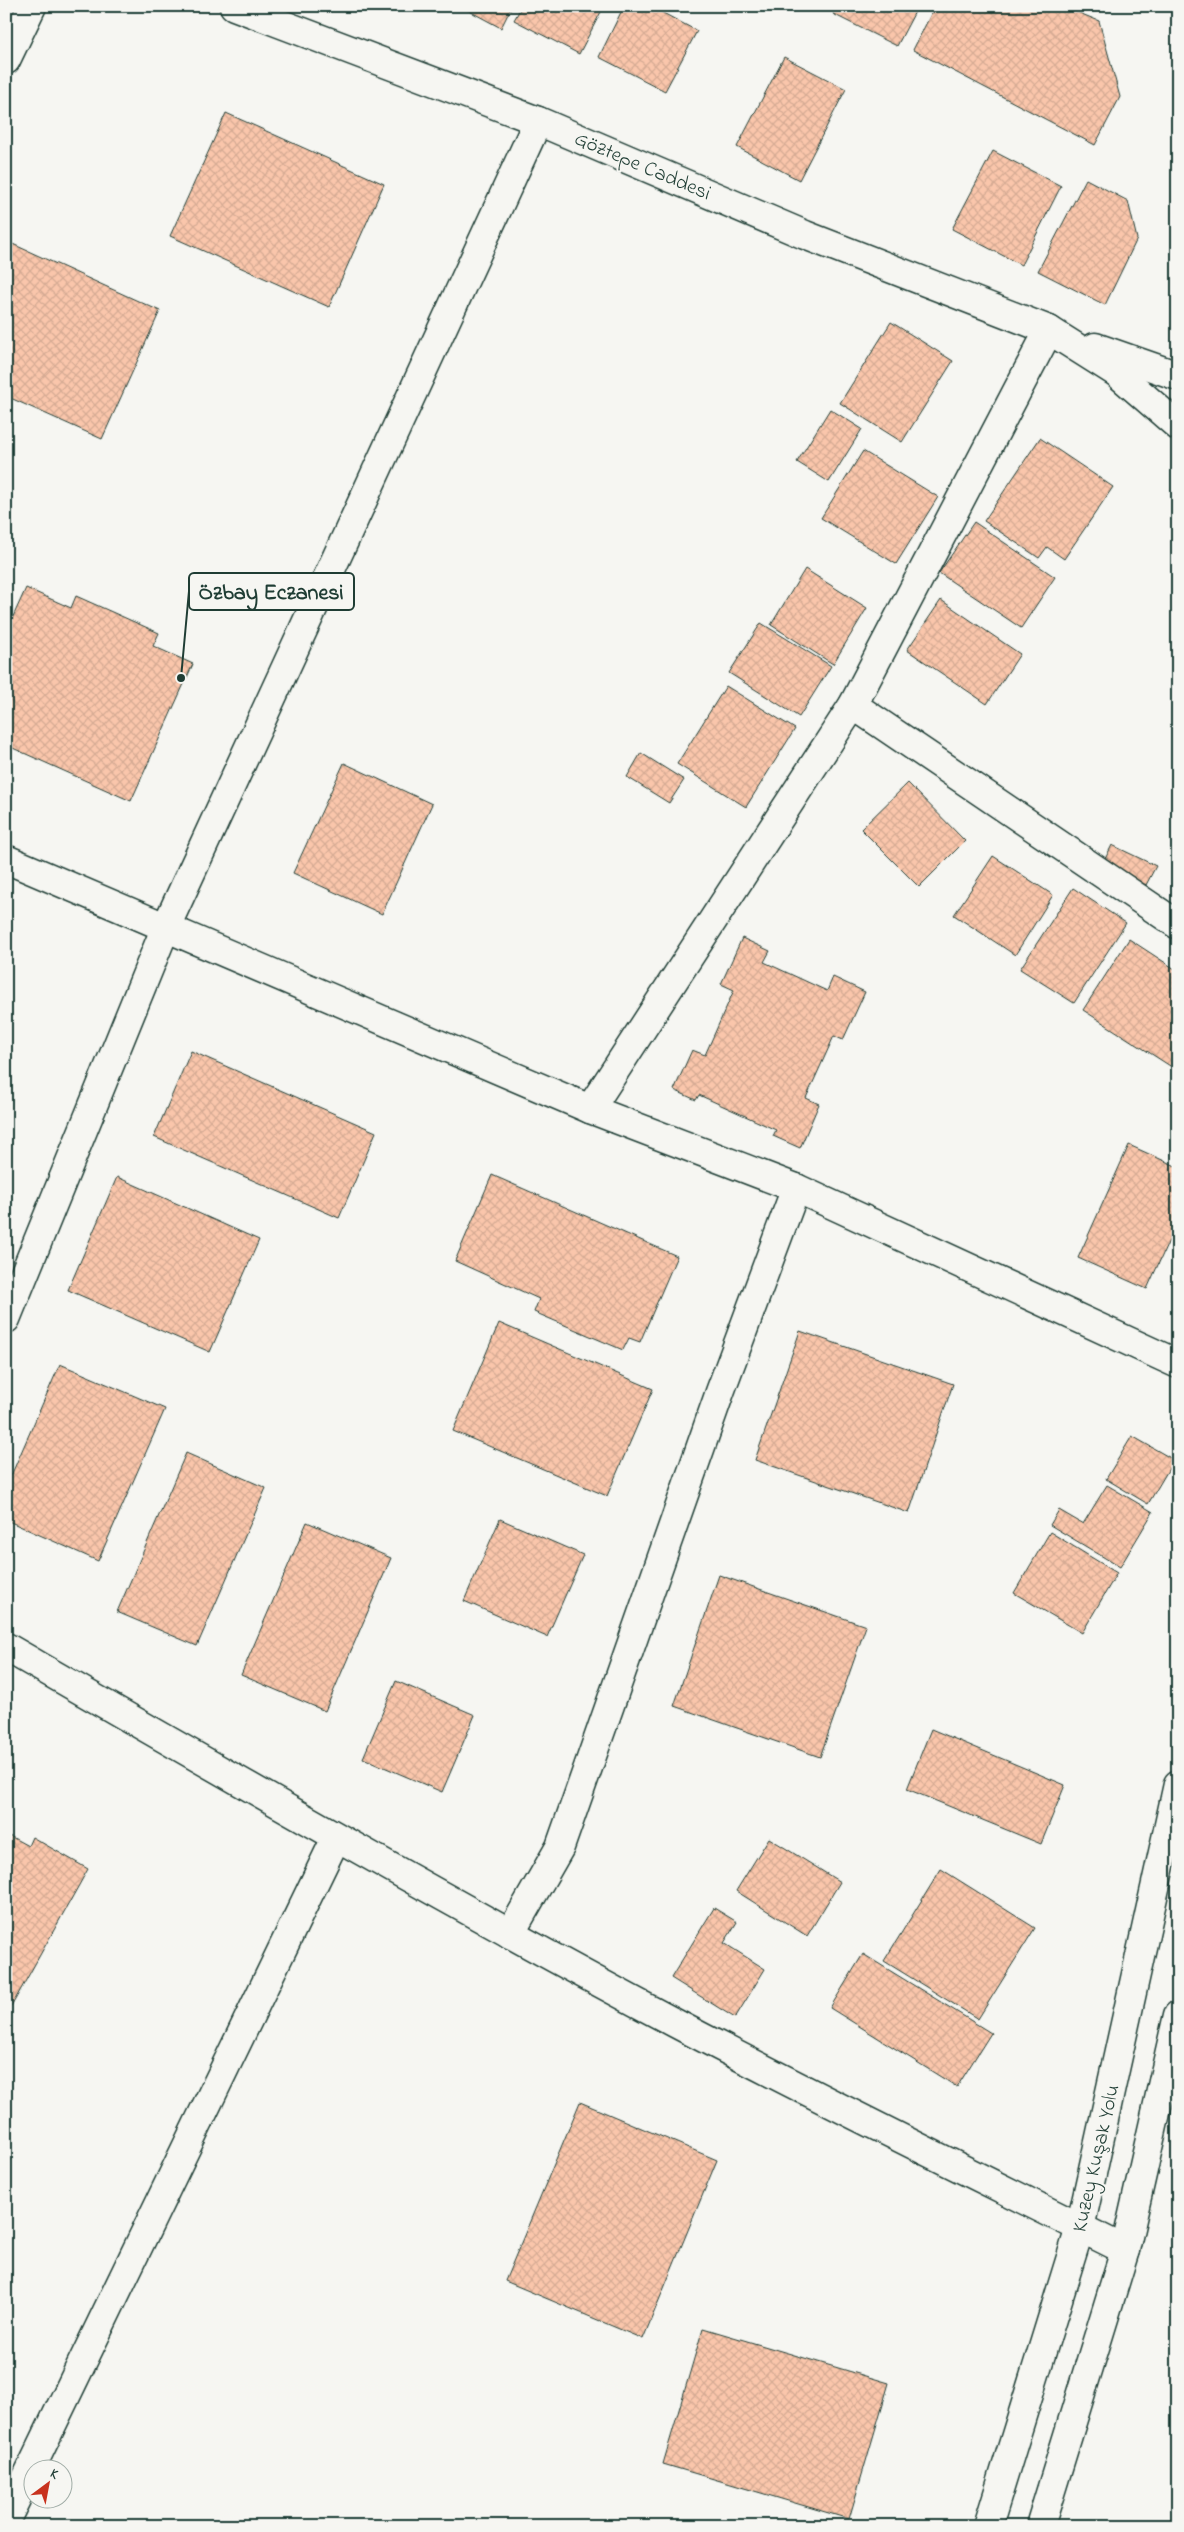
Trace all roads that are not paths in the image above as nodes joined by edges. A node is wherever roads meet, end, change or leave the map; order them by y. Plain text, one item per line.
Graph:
1 (32, 6) edge
2 (234, 6) edge
3 (6, 60) edge
4 (538, 121) junction
5 (1049, 330) junction
6 (1178, 376) edge
7 (1178, 426) edge
8 (853, 706) junction
9 (6, 859) edge
10 (1178, 925) edge
11 (165, 929) junction
12 (590, 1109) junction
13 (796, 1188) junction
14 (6, 1319) edge
15 (1178, 1364) edge
16 (6, 1647) edge
17 (1178, 1784) edge
18 (336, 1838) junction
19 (510, 1934) junction
20 (1178, 2015) edge
21 (1080, 2228) junction
22 (1125, 2250) junction
23 (6, 2520) edge
24 (988, 2526) edge
25 (1040, 2526) edge

1 - 3 street
2 - 4 street, Göztepe Caddesi
4 - 5 street, Göztepe Caddesi
4 - 11 street
5 - 6 street
5 - 7 street
5 - 8 street
8 - 10 street
8 - 12 street
9 - 11 street
11 - 12 street
11 - 14 street
12 - 13 street
13 - 15 street
13 - 19 street
16 - 18 street
17 - 21 street, Kuzey Kuşak Yolu
18 - 19 street
18 - 23 street
19 - 21 street
20 - 22 street
21 - 22 street
21 - 24 street, Kuzey Kuşak Yolu
22 - 25 street

